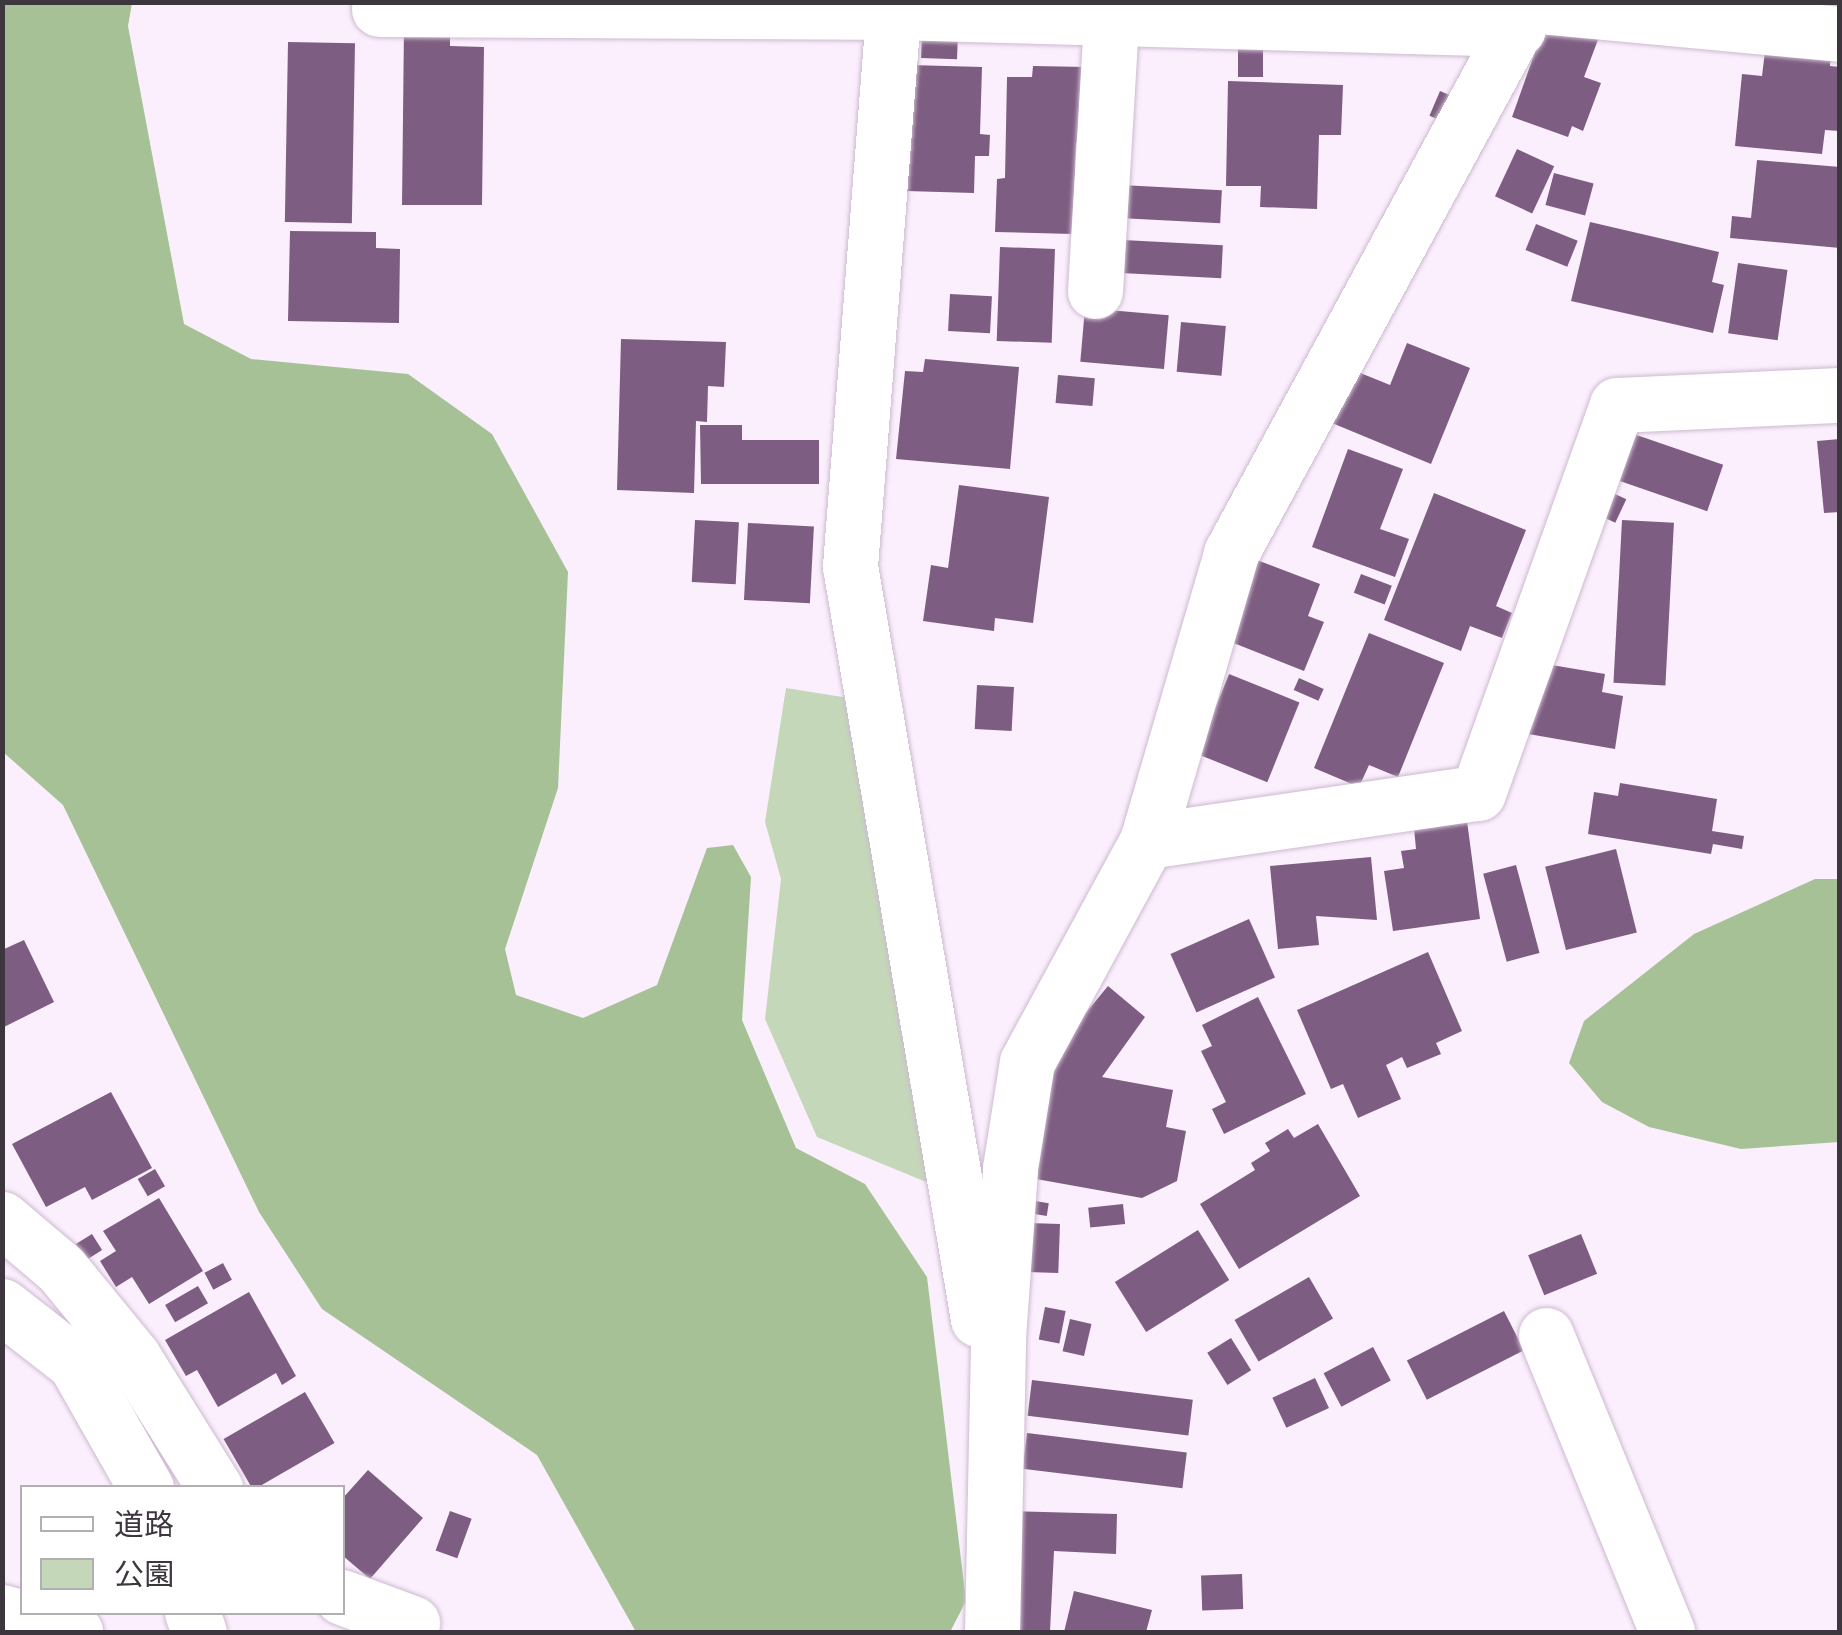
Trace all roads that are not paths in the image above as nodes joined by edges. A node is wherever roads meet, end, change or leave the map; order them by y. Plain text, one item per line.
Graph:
1 (894, 7) edge
2 (379, 9) dead end
3 (1525, 12) edge
4 (1111, 18) junction
5 (1840, 34) edge
6 (1095, 292) dead end
7 (1840, 395) edge
8 (1147, 841) junction
9 (2, 1219) edge
10 (2, 1306) edge
11 (1546, 1335) dead end
12 (996, 1420) junction
13 (144, 1485) edge
14 (213, 1485) edge
15 (345, 1599) edge
16 (2, 1612) edge
17 (412, 1624) dead end
18 (75, 1632) edge
19 (992, 1632) edge
20 (1667, 1632) edge

1 - 2 street
1 - 4 street
1 - 12 street
3 - 4 street
3 - 5 street
3 - 8 street
4 - 6 street
7 - 8 street
8 - 12 street
9 - 14 street
10 - 13 street
11 - 20 street
12 - 19 street
15 - 17 street
16 - 18 street

